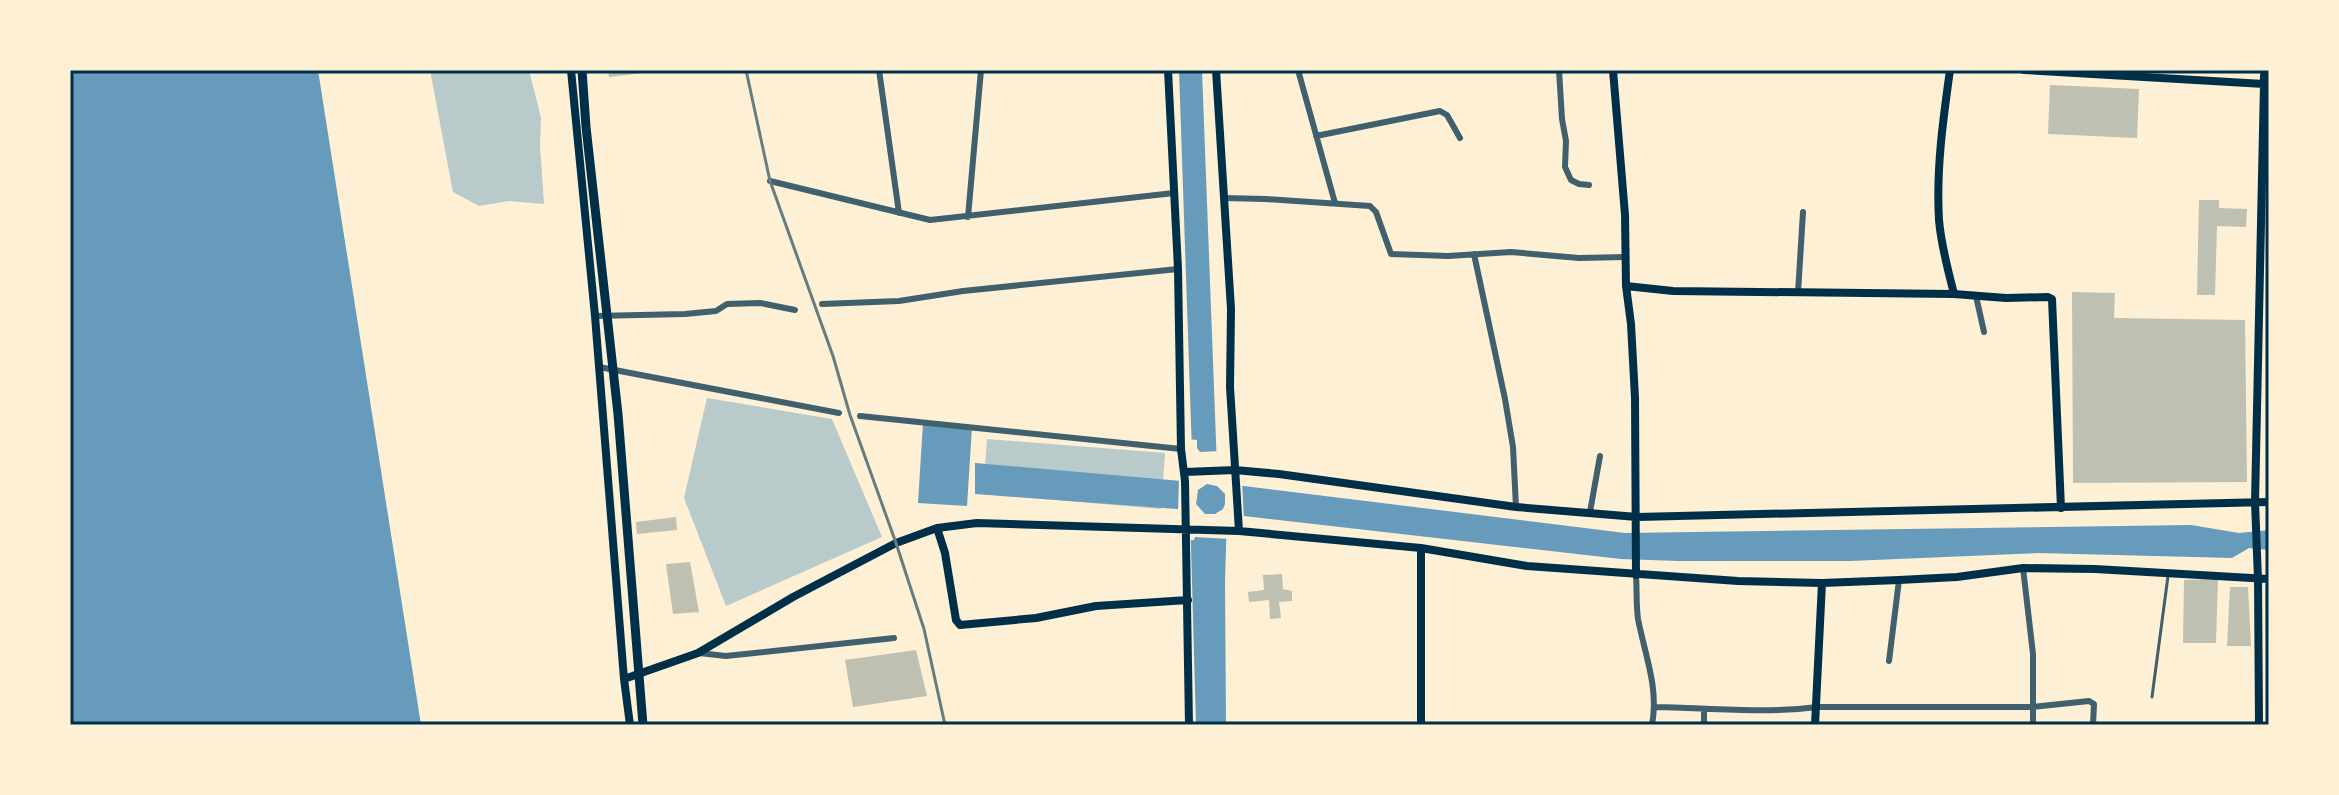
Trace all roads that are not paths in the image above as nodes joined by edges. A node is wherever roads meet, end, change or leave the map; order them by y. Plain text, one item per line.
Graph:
1 (571, 70) edge
2 (582, 70) edge
3 (879, 70) edge
4 (981, 70) edge
5 (1168, 70) edge
6 (1216, 70) edge
7 (1298, 70) edge
8 (1559, 70) edge
9 (1613, 70) edge
10 (1950, 70) edge
11 (2024, 70) edge
12 (2265, 70) edge
13 (2267, 84) edge
14 (1316, 136) junction
15 (1460, 138) dead end
16 (770, 181) dead end
17 (1589, 185) dead end
18 (1174, 193) junction
19 (1224, 198) junction
20 (1335, 203) junction
21 (1803, 212) dead end
22 (899, 213) junction
23 (968, 217) junction
24 (1474, 254) junction
25 (1626, 257) junction
26 (1178, 269) junction
27 (1626, 286) junction
28 (1798, 293) junction
29 (1954, 294) junction
30 (1976, 296) junction
31 (822, 304) dead end
32 (795, 310) dead end
33 (595, 316) junction
34 (1984, 332) dead end
35 (599, 367) junction
36 (839, 413) dead end
37 (860, 416) dead end
38 (1181, 449) junction
39 (1600, 456) dead end
40 (1230, 471) junction
41 (1187, 475) junction
42 (2255, 502) junction
43 (2269, 502) edge
44 (1516, 507) junction
45 (2061, 508) junction
46 (1590, 512) junction
47 (1637, 517) junction
48 (937, 528) junction
49 (1188, 528) junction
50 (1239, 531) junction
51 (1421, 548) junction
52 (2023, 568) junction
53 (2169, 572) junction
54 (1636, 575) junction
55 (2258, 579) junction
56 (2269, 579) edge
57 (1899, 580) junction
58 (1822, 583) junction
59 (1188, 600) junction
60 (894, 638) dead end
61 (698, 653) junction
62 (1889, 661) dead end
63 (624, 679) junction
64 (2152, 697) dead end
65 (1656, 707) junction
66 (1817, 707) junction
67 (2032, 707) junction
68 (1704, 710) junction
69 (630, 725) edge
70 (643, 725) edge
71 (1189, 725) edge
72 (1421, 725) edge
73 (1652, 725) edge
74 (1704, 725) edge
75 (1815, 725) edge
76 (2033, 725) edge
77 (2093, 725) edge
78 (2259, 725) edge

1 - 33 main road
2 - 70 main road
3 - 22 street
4 - 23 street
5 - 18 main road
6 - 19 main road
7 - 14 street
8 - 17 street
9 - 25 main road
10 - 29 main road
11 - 13 main road
12 - 13 main road
13 - 42 main road
14 - 15 street
14 - 20 street
16 - 22 street
18 - 23 street
18 - 26 main road
19 - 20 street
19 - 40 main road
20 - 24 street
21 - 28 street
22 - 23 street
24 - 25 street
24 - 44 street
25 - 27 main road
26 - 31 street
26 - 38 main road
27 - 28 main road
27 - 47 main road
28 - 29 main road
29 - 30 main road
30 - 34 street
30 - 45 main road
32 - 33 street
33 - 35 main road
35 - 36 street
35 - 63 main road
37 - 38 street
38 - 41 main road
39 - 46 street
40 - 41 main road
40 - 44 main road
40 - 50 main road
41 - 49 main road
42 - 43 main road
42 - 45 main road
42 - 55 main road
44 - 46 main road
45 - 47 main road
46 - 47 main road
47 - 54 main road
48 - 49 main road
48 - 59 main road
48 - 61 main road
49 - 50 main road
49 - 59 main road
50 - 51 main road
51 - 54 main road
51 - 72 main road
52 - 53 main road
52 - 57 main road
52 - 67 street
53 - 55 main road
53 - 64 lane
54 - 58 main road
54 - 65 street
55 - 56 main road
55 - 78 main road
57 - 58 main road
57 - 62 street
58 - 66 main road
59 - 71 main road
60 - 61 street
61 - 63 main road
63 - 69 main road
65 - 68 street
65 - 73 street
66 - 67 street
66 - 68 street
66 - 75 main road
67 - 76 street
67 - 77 street
68 - 74 street

